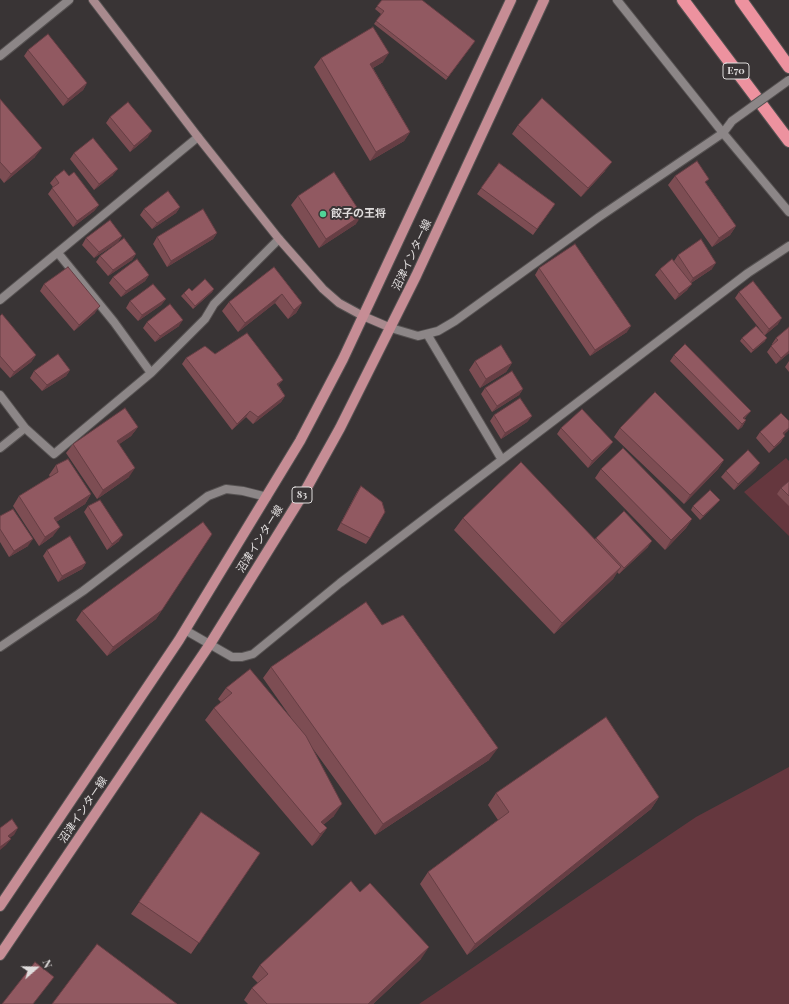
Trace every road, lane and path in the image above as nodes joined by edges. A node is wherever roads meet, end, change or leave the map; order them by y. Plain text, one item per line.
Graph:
1 (69, 0) edge
2 (92, 0) edge
3 (511, 0) edge
4 (544, 0) edge
5 (617, 0) edge
6 (683, 0) edge
7 (741, 0) edge
8 (0, 56) edge
9 (789, 67) edge
10 (789, 80) edge
11 (723, 133) junction
12 (198, 138) junction
13 (789, 141) edge
14 (789, 212) edge
15 (279, 239) junction
16 (789, 246) edge
17 (58, 253) junction
18 (0, 300) edge
19 (363, 316) junction
20 (391, 328) junction
21 (427, 334) junction
22 (152, 373) junction
23 (0, 395) edge
24 (25, 428) junction
25 (0, 448) edge
26 (502, 460) junction
27 (266, 497) junction
28 (185, 630) junction
29 (210, 644) junction
30 (0, 647) edge
31 (0, 906) edge
32 (0, 955) edge

1 - 8 street
2 - 12 street
3 - 19 main road, 沼津インター線
4 - 20 main road, 沼津インター線 / 83
5 - 11 street
6 - 13 highway, E70
7 - 9 highway
10 - 11 street, bridge
11 - 14 street
11 - 21 street
12 - 15 street
12 - 17 street
15 - 19 street
15 - 22 street
16 - 26 street
17 - 18 street
17 - 22 street
19 - 20 street
19 - 27 main road, 沼津インター線
20 - 21 street
20 - 29 main road, 沼津インター線 / 83
21 - 26 street
22 - 24 street
23 - 24 street
24 - 25 street
26 - 29 street
27 - 28 main road, 沼津インター線
27 - 30 street
28 - 29 street
28 - 31 main road, 沼津インター線
29 - 32 main road, 沼津インター線 / 83

